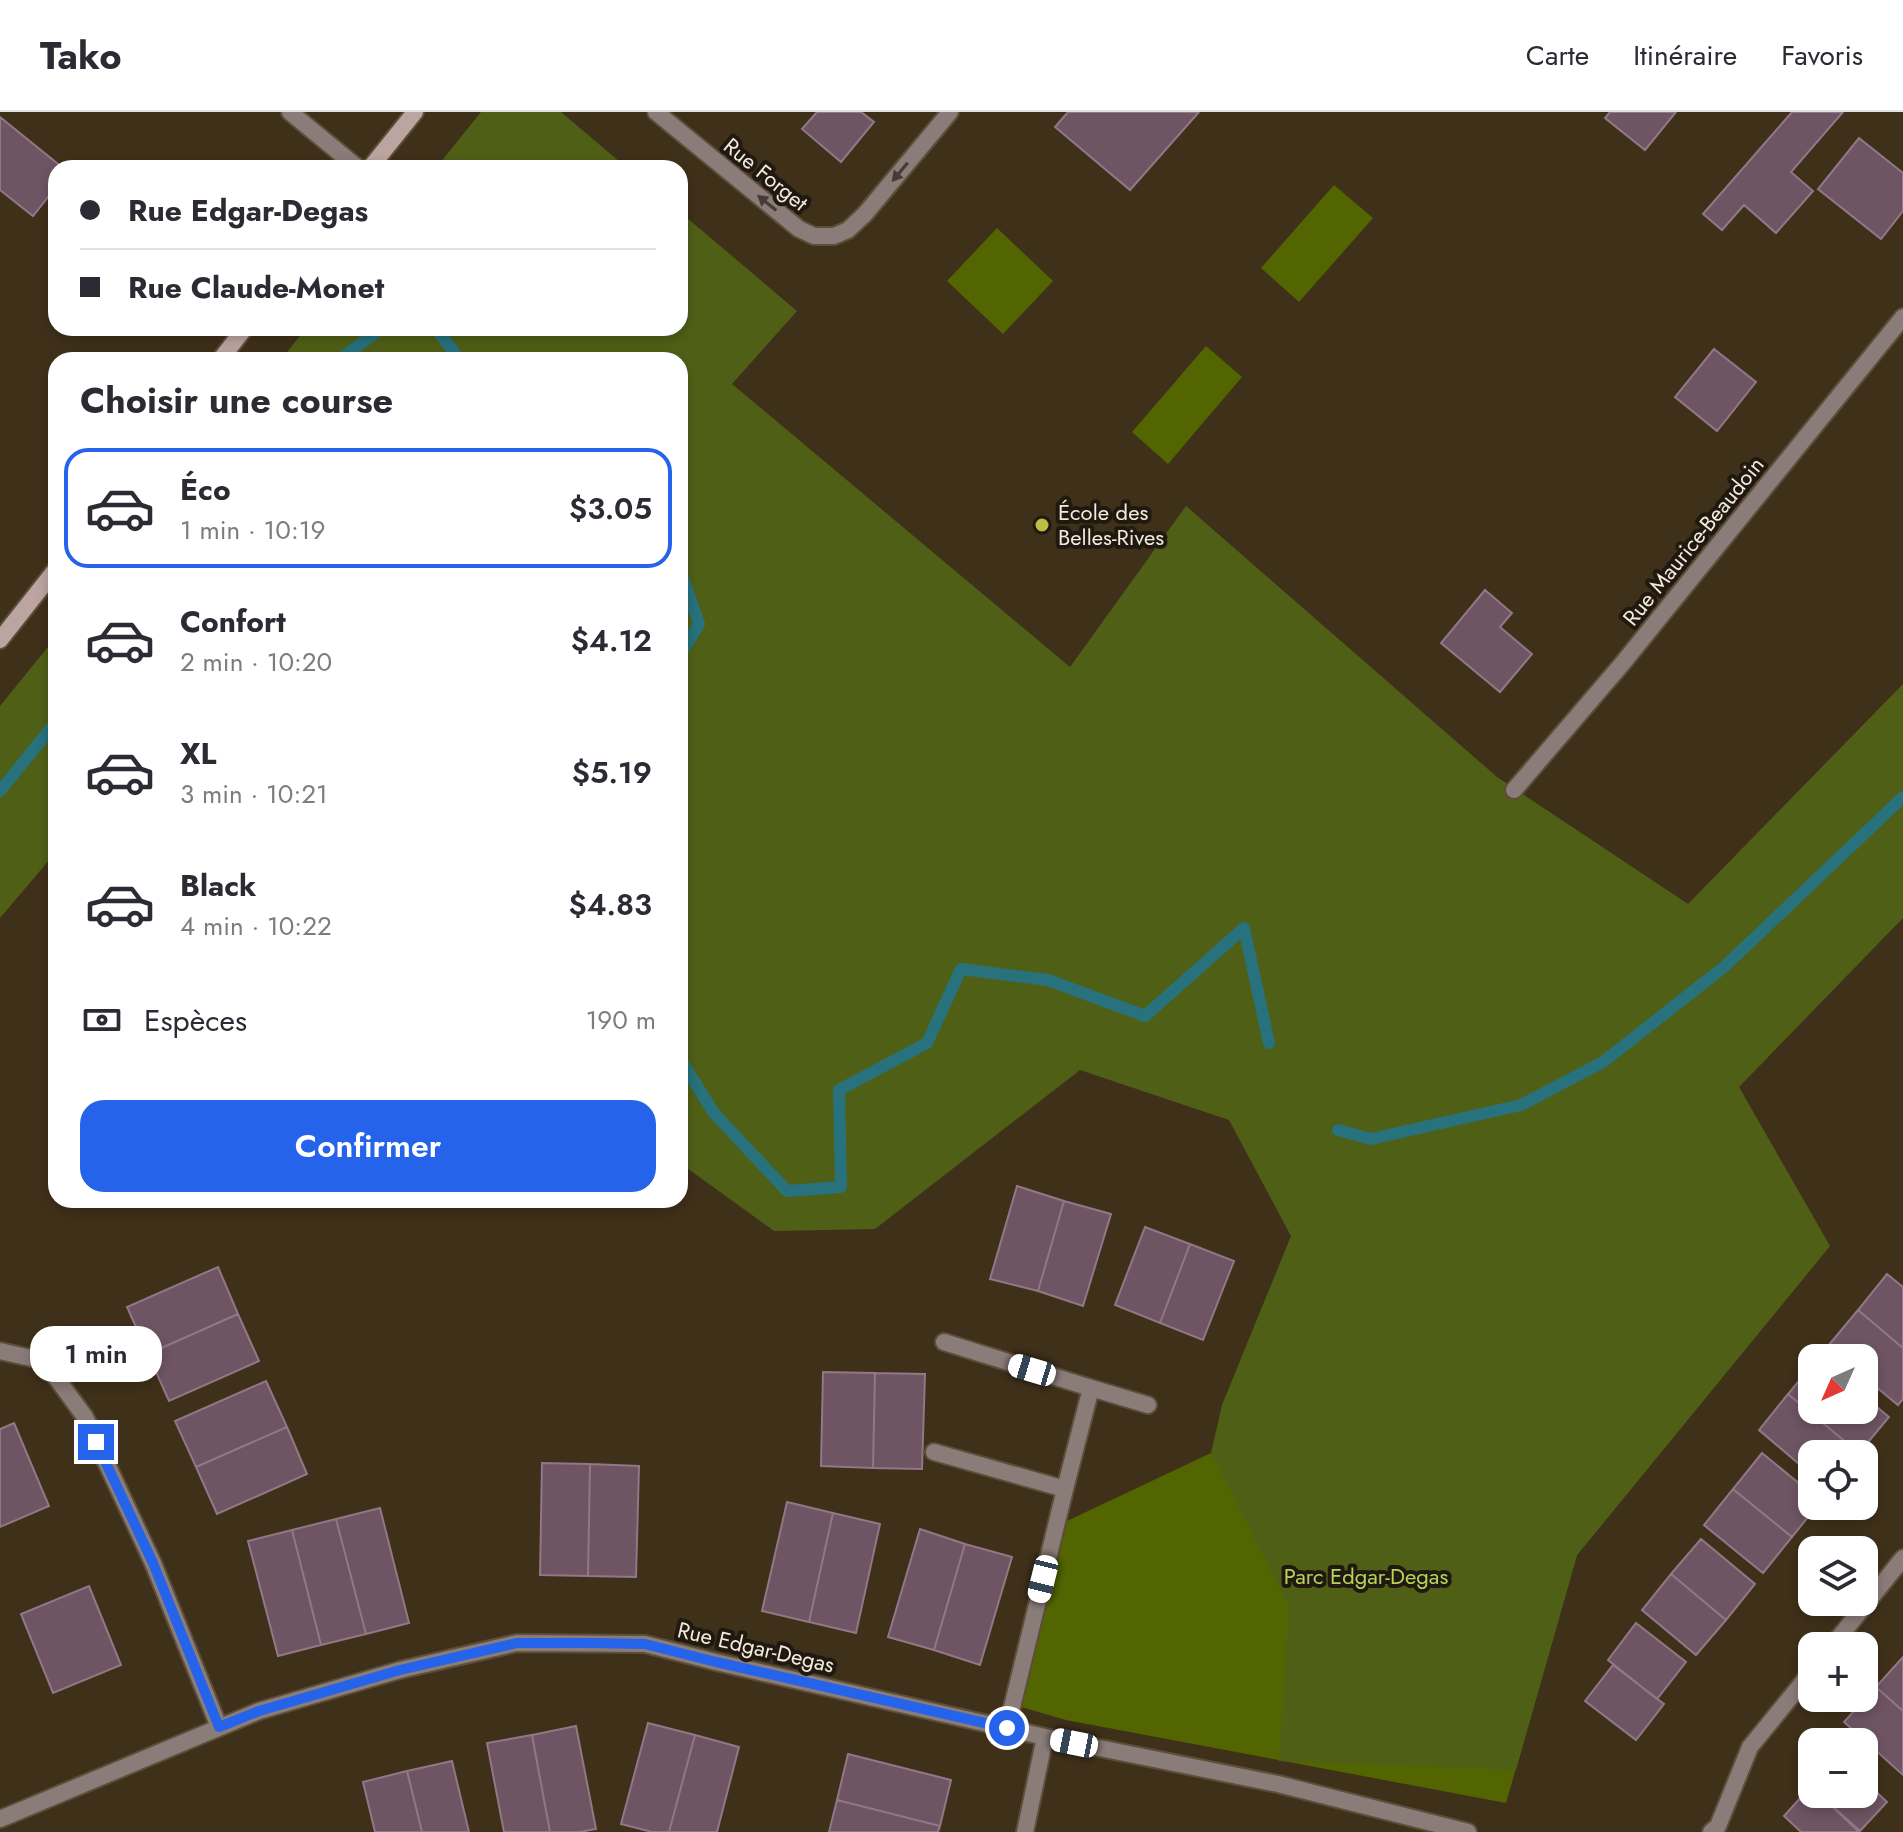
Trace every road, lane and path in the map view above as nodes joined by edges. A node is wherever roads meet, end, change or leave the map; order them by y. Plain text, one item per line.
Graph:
1 (290, 112) edge
2 (415, 112) edge
3 (656, 112) edge
4 (950, 112) edge
5 (348, 160) edge
6 (376, 160) edge
7 (1903, 317) edge
8 (239, 336) edge
9 (226, 352) edge
10 (48, 579) edge
11 (0, 640) edge
12 (1514, 790) dead end
13 (944, 1342) dead end
14 (0, 1351) edge
15 (1091, 1388) junction
16 (1148, 1405) dead end
17 (934, 1452) dead end
18 (1065, 1489) junction
19 (1903, 1558) edge
20 (1843, 1632) edge
21 (1798, 1688) edge
22 (219, 1727) junction
23 (1007, 1728) junction
24 (1045, 1737) junction
25 (0, 1819) edge
26 (1025, 1832) edge
27 (1468, 1832) edge
28 (1711, 1832) edge

1 - 5 street
2 - 6 main road
4 -> 3 street, Rue Forget
7 - 12 street, Rue Maurice-Beaudoin
8 - 9 main road
10 - 11 main road
13 - 15 street
14 - 22 street
15 - 16 street
15 - 18 street
17 - 18 street
18 - 23 street
19 - 20 street
21 - 28 street
22 - 23 street, Rue Edgar-Degas
22 - 25 street, Rue Edgar-Degas
23 - 24 street, Rue Edgar-Degas
24 - 26 street
24 - 27 street, Rue Edgar-Degas

